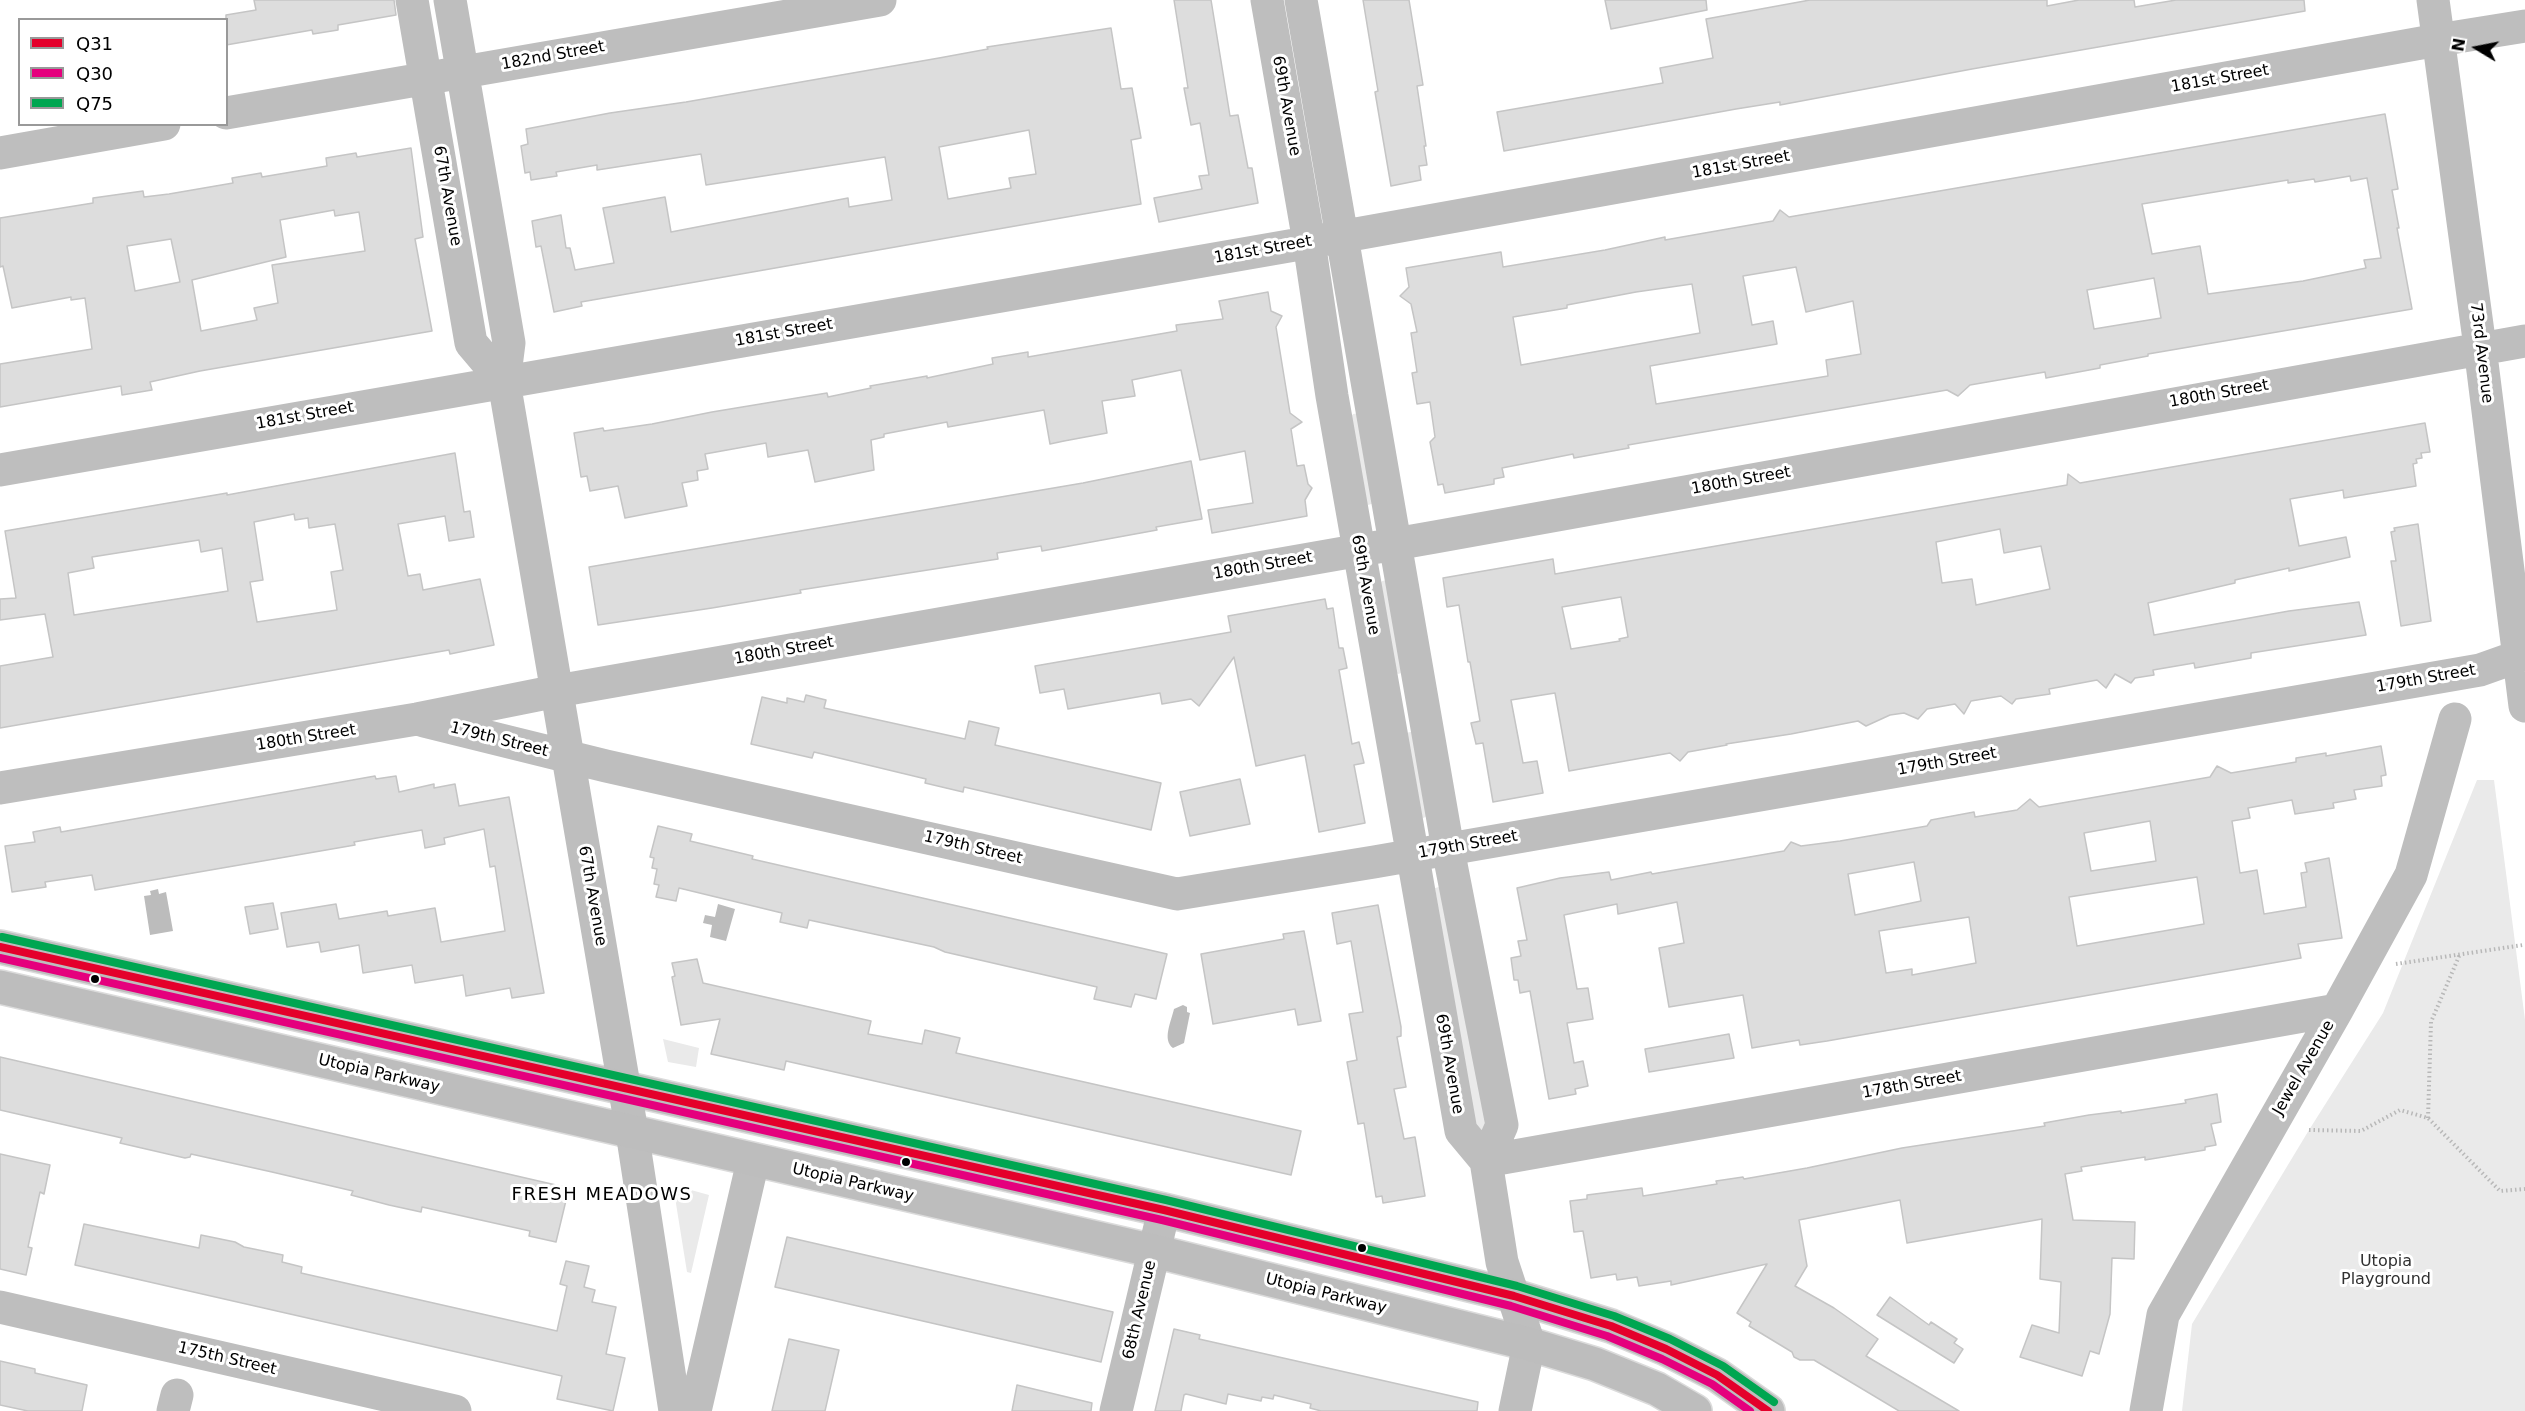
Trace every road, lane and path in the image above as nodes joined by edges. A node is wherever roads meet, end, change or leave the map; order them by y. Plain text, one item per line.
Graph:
1 (412, 0) edge
2 (450, 0) edge
3 (880, 0) edge
4 (1267, 0) edge
5 (1301, 0) edge
6 (2433, 0) edge
7 (2525, 27) edge
8 (2438, 40) junction
9 (463, 72) junction
10 (426, 78) junction
11 (1316, 85) junction
12 (1283, 89) junction
13 (228, 114) edge
14 (153, 126) edge
15 (0, 153) edge
16 (1341, 237) junction
17 (1309, 242) junction
18 (2525, 341) edge
19 (2480, 347) junction
20 (504, 382) junction
21 (1368, 388) junction
22 (1332, 396) junction
23 (0, 470) edge
24 (1396, 543) junction
25 (1359, 549) junction
26 (2522, 655) edge
27 (556, 691) junction
28 (1421, 692) junction
29 (1384, 699) junction
30 (2525, 706) edge
31 (417, 719) junction
32 (2455, 720) dead end
33 (568, 757) junction
34 (0, 788) edge
35 (1448, 849) junction
36 (1411, 855) junction
37 (2523, 945) dead end
38 (0, 947) edge
39 (2460, 954) junction
40 (2395, 964) dead end
41 (0, 987) edge
42 (2337, 1010) junction
43 (625, 1089) junction
44 (2428, 1118) junction
45 (2309, 1130) dead end
46 (633, 1132) junction
47 (753, 1161) junction
48 (1486, 1161) junction
49 (2525, 1189) edge
50 (1164, 1210) junction
51 (1154, 1251) junction
52 (1514, 1296) junction
53 (0, 1307) edge
54 (1529, 1344) junction
55 (455, 1411) edge
56 (675, 1411) edge
57 (695, 1411) edge
58 (1116, 1411) edge
59 (1515, 1411) edge
60 (1695, 1411) edge
61 (1768, 1411) edge
62 (2146, 1411) edge

1 - 10 street, 67th Avenue
2 - 9 street, 67th Avenue
3 - 9 street, 182nd Street
4 - 12 street, 69th Avenue
5 - 11 street, 69th Avenue
6 - 8 street, 73rd Avenue
7 - 8 street, 181st Street
8 - 16 street, 181st Street
8 - 19 street, 73rd Avenue
9 - 10 street, 182nd Street
9 - 20 street, 67th Avenue
10 - 13 street, 182nd Street
10 - 20 street, 67th Avenue
11 - 12 street
11 - 16 street, 69th Avenue
12 - 17 street, 69th Avenue
14 - 15 street
16 - 17 street, 181st Street
16 - 21 street, 69th Avenue
17 - 20 street, 181st Street
17 - 22 street, 69th Avenue
18 - 19 street, 180th Street
19 - 24 street, 180th Street
19 - 26 street, 73rd Avenue
20 - 23 street, 181st Street
20 - 27 street, 67th Avenue
21 - 22 street
21 - 24 street, 69th Avenue
22 - 25 street, 69th Avenue
24 - 25 street, 180th Street
24 - 28 street, 69th Avenue
25 - 27 street, 180th Street
25 - 29 street, 69th Avenue
26 - 30 street, 73rd Avenue
26 - 35 street, 179th Street
27 - 31 street, 180th Street
27 - 33 street, 67th Avenue
28 - 29 street
28 - 35 street, 69th Avenue
29 - 36 street, 69th Avenue
31 - 33 street, 179th Street
31 - 34 street, 180th Street
32 - 42 street, Jewel Avenue
33 - 36 street, 179th Street
33 - 43 street, 67th Avenue
35 - 36 street, 179th Street
35 - 48 street, 69th Avenue
36 - 48 street, 69th Avenue
37 - 39 path
38 - 43 main road
39 - 40 path
39 - 44 path
41 - 46 main road, Utopia Parkway
42 - 48 street, 178th Street
42 - 62 street, Jewel Avenue
43 - 46 street, 67th Avenue
43 - 50 main road
44 - 45 path
44 - 49 path
46 - 47 main road, Utopia Parkway
46 - 56 street, 67th Avenue
47 - 51 main road, Utopia Parkway
47 - 57 street
48 - 52 street
50 - 51 street, 68th Avenue
50 - 52 main road
51 - 54 main road, Utopia Parkway
51 - 58 street, 68th Avenue
52 - 54 street
52 - 61 main road
53 - 55 street, 175th Street
54 - 59 street
54 - 60 main road, Utopia Parkway

